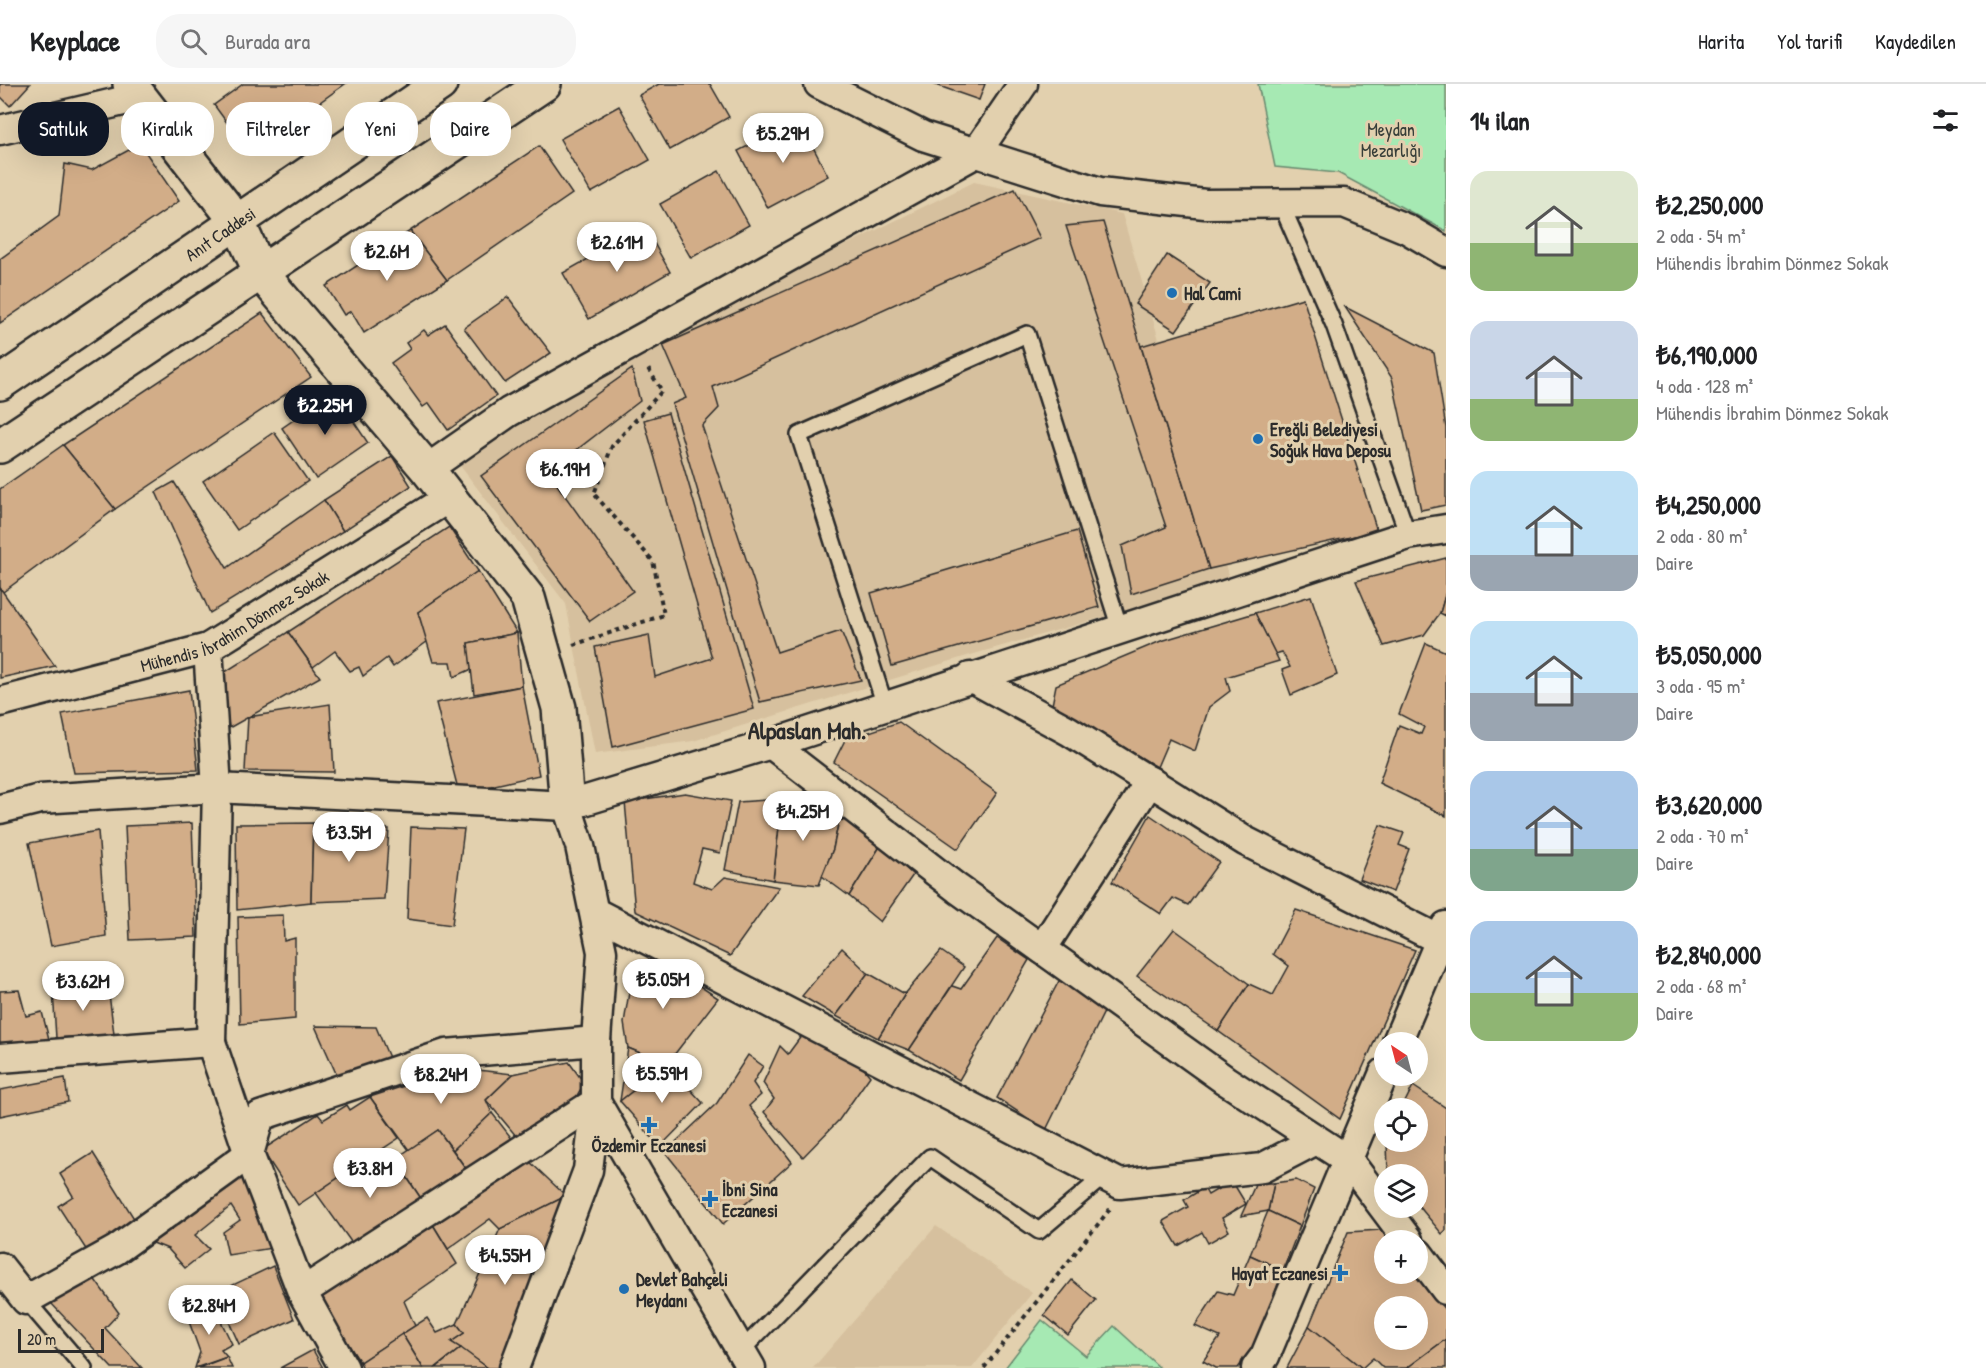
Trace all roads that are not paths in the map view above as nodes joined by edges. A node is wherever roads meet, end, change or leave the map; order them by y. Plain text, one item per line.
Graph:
1 (440, 84) edge
2 (544, 84) edge
3 (819, 84) edge
4 (1023, 84) edge
5 (135, 91) edge
6 (0, 130) edge
7 (976, 153) junction
8 (1281, 204) junction
9 (238, 223) junction
10 (1446, 252) edge
11 (261, 273) junction
12 (0, 383) edge
13 (0, 446) edge
14 (427, 469) junction
15 (450, 497) junction
16 (1446, 529) edge
17 (1408, 535) junction
18 (1120, 629) junction
19 (208, 648) junction
20 (970, 677) junction
21 (0, 702) edge
22 (885, 706) junction
23 (771, 744) junction
24 (1150, 781) junction
25 (218, 788) junction
26 (567, 806) junction
27 (0, 809) edge
28 (596, 913) junction
29 (1443, 933) edge
30 (1042, 949) junction
31 (1401, 1032) edge
32 (596, 1041) junction
33 (211, 1042) junction
34 (0, 1058) edge
35 (1379, 1086) edge
36 (596, 1102) junction
37 (1316, 1140) junction
38 (249, 1154) junction
39 (1348, 1160) junction
40 (1118, 1179) junction
41 (1400, 1230) edge
42 (0, 1266) edge
43 (1428, 1266) edge
44 (1446, 1290) edge
45 (302, 1292) junction
46 (26, 1300) junction
47 (746, 1360) edge
48 (84, 1368) edge
49 (344, 1368) edge
50 (514, 1368) edge
51 (1256, 1368) edge

1 - 9 main road, Anıt Caddesi
2 - 11 main road
3 - 7 street
4 - 7 street
5 - 6 street
5 - 9 main road
7 - 8 street
7 - 14 street
8 - 10 street
8 - 17 lane
9 - 11 main road
9 - 12 main road, Anıt Caddesi
11 - 13 main road
11 - 14 main road
14 - 15 main road
15 - 19 street, Mühendis İbrahim Dönmez Sokak
15 - 26 main road
16 - 17 street
17 - 18 street
18 - 20 street
18 - 22 lane
19 - 21 street, Mühendis İbrahim Dönmez Sokak
19 - 25 street
20 - 22 street
20 - 24 street
22 - 23 street
23 - 26 street
23 - 30 street
24 - 29 street
24 - 30 street
25 - 26 street
25 - 27 street
25 - 33 street
26 - 28 street
28 - 32 street
28 - 40 street
29 - 31 street
30 - 37 street
32 - 36 street
32 - 38 street
33 - 34 street
33 - 38 street
35 - 39 street
36 - 45 street
36 - 47 street
36 - 50 street
37 - 39 street
37 - 40 street
38 - 45 street
38 - 46 street
39 - 41 street
39 - 51 street
40 - 47 lane
42 - 46 street
43 - 44 street
45 - 49 street
46 - 48 lane

